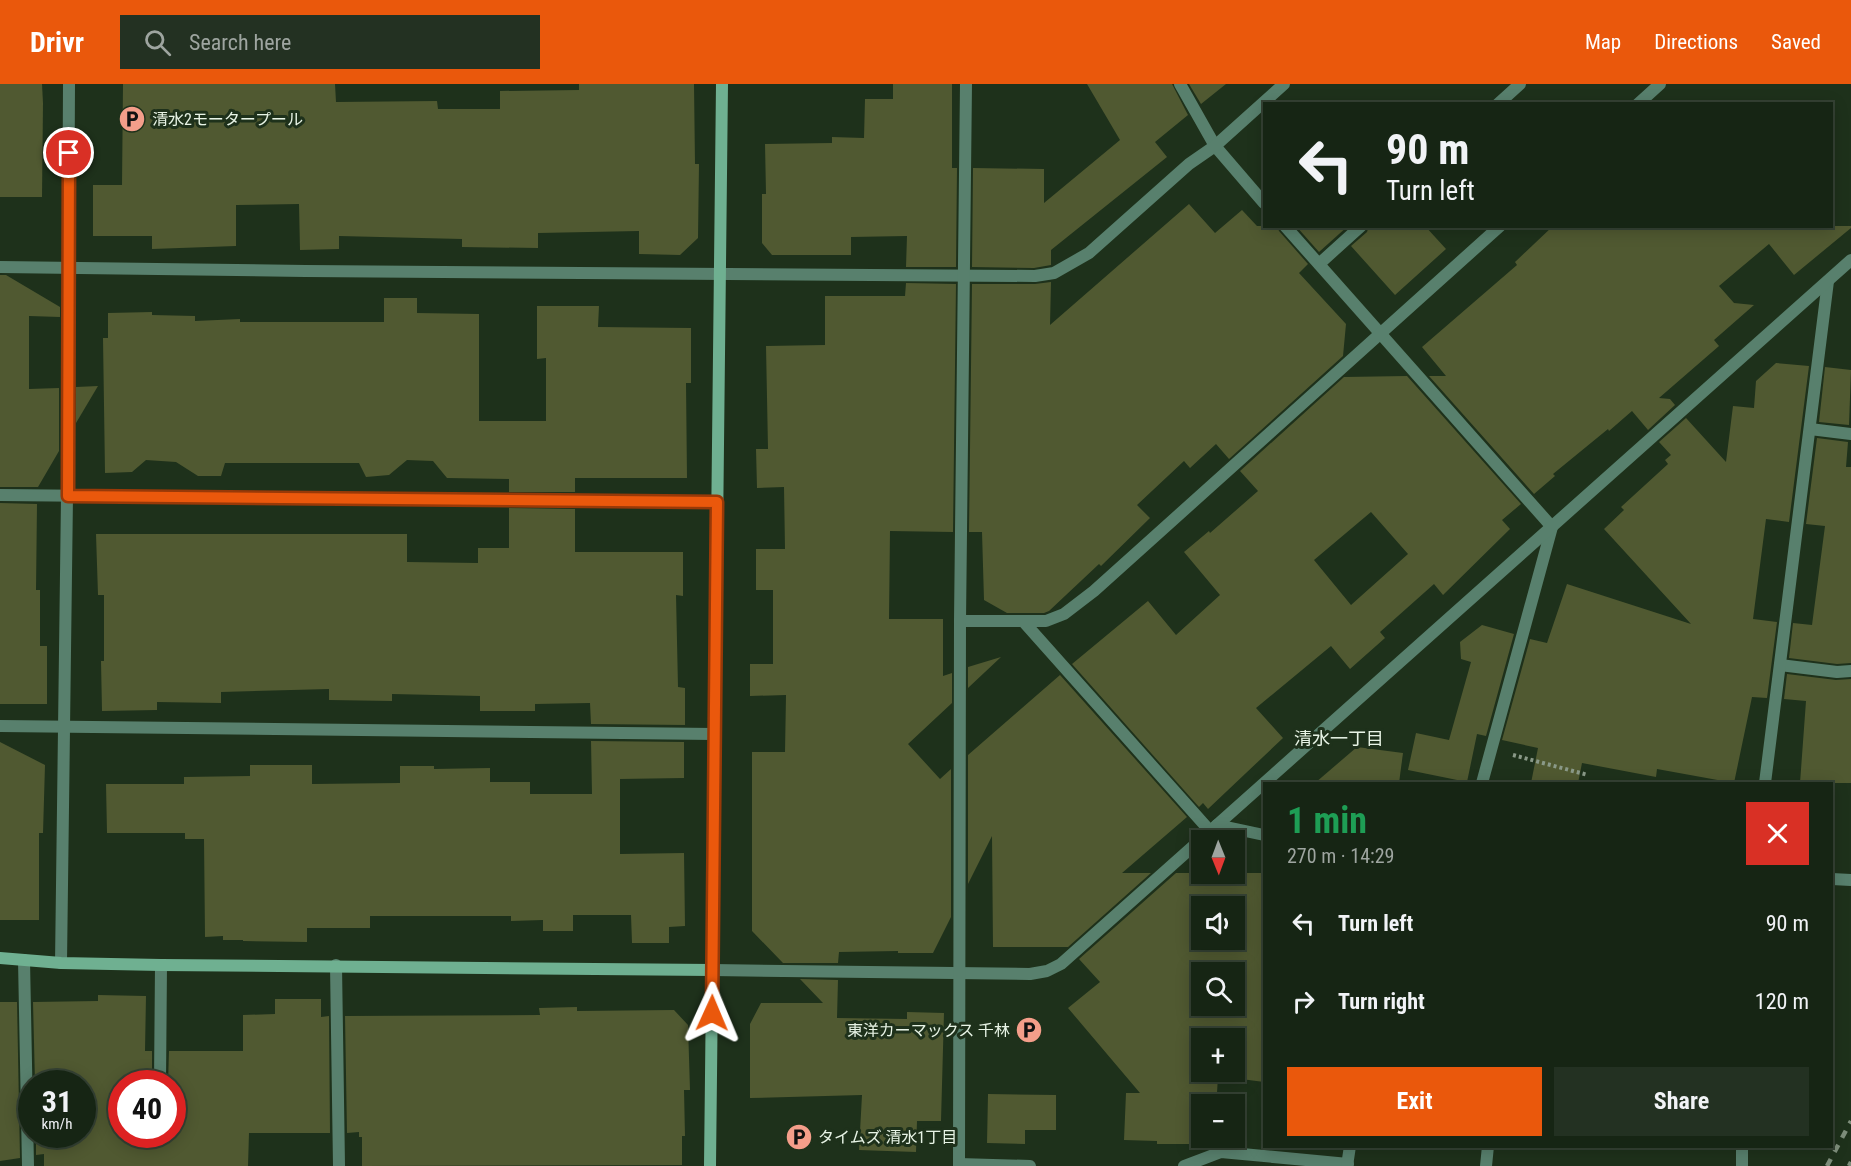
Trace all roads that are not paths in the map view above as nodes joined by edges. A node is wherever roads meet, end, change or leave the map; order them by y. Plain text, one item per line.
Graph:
1 (69, 84) edge
2 (722, 84) edge
3 (966, 84) edge
4 (1180, 84) edge
5 (1284, 84) edge
6 (1520, 84) edge
7 (1660, 84) edge
8 (1264, 102) edge
9 (1500, 102) edge
10 (1640, 102) edge
11 (1263, 103) edge
12 (1215, 146) junction
13 (1263, 202) edge
14 (1288, 228) edge
15 (1359, 228) edge
16 (1498, 228) edge
17 (1851, 260) edge
18 (1319, 264) junction
19 (0, 267) edge
20 (69, 268) junction
21 (719, 273) junction
22 (964, 274) junction
23 (1828, 280) junction
24 (1379, 334) junction
25 (1810, 429) junction
26 (1851, 434) edge
27 (0, 495) edge
28 (68, 496) junction
29 (717, 502) junction
30 (1552, 527) junction
31 (960, 621) junction
32 (1023, 621) junction
33 (1780, 665) junction
34 (1851, 671) edge
35 (0, 726) edge
36 (63, 727) junction
37 (714, 734) junction
38 (1265, 782) edge
39 (1482, 782) edge
40 (1765, 782) edge
41 (1263, 784) edge
42 (1213, 828) junction
43 (1263, 835) edge
44 (1833, 879) edge
45 (1851, 880) edge
46 (0, 958) edge
47 (24, 960) junction
48 (61, 963) junction
49 (161, 965) junction
50 (336, 965) junction
51 (712, 970) junction
52 (960, 972) junction
53 (160, 1070) edge
54 (1350, 1148) edge
55 (1488, 1148) edge
56 (1742, 1148) edge
57 (959, 1165) edge
58 (1348, 1165) edge
59 (28, 1166) edge
60 (339, 1166) edge
61 (710, 1166) edge
62 (1030, 1166) edge
63 (1184, 1166) edge
64 (1485, 1166) edge
65 (1742, 1166) edge

1 - 20 street
2 - 21 street
3 - 22 street
4 - 12 street
5 - 8 street
6 - 9 street
7 - 10 street
11 - 12 street
12 - 13 street
12 - 22 street
14 - 18 street
15 - 18 street
16 - 24 street
17 - 23 street
18 - 24 street
19 - 20 street
20 - 21 street
20 - 28 street
21 - 22 street
21 - 29 street
22 - 31 street
23 - 25 street
23 - 30 street
24 - 30 street
24 - 32 street
25 - 26 street
25 - 33 street
27 - 28 street
28 - 29 street
28 - 36 street
29 - 37 street
30 - 38 street
30 - 39 street
31 - 32 street
31 - 52 street
32 - 42 street
33 - 34 street
33 - 40 street
35 - 36 street
36 - 37 street
36 - 48 street
37 - 51 street
41 - 42 street
42 - 43 street
42 - 52 street
44 - 45 street
46 - 47 street
47 - 48 street
47 - 59 street
48 - 49 street
49 - 50 street
49 - 53 street
50 - 51 street
50 - 60 street
51 - 52 street
51 - 61 street
52 - 57 street
54 - 58 street
55 - 64 street
56 - 65 street
57 - 62 street
58 - 63 street

